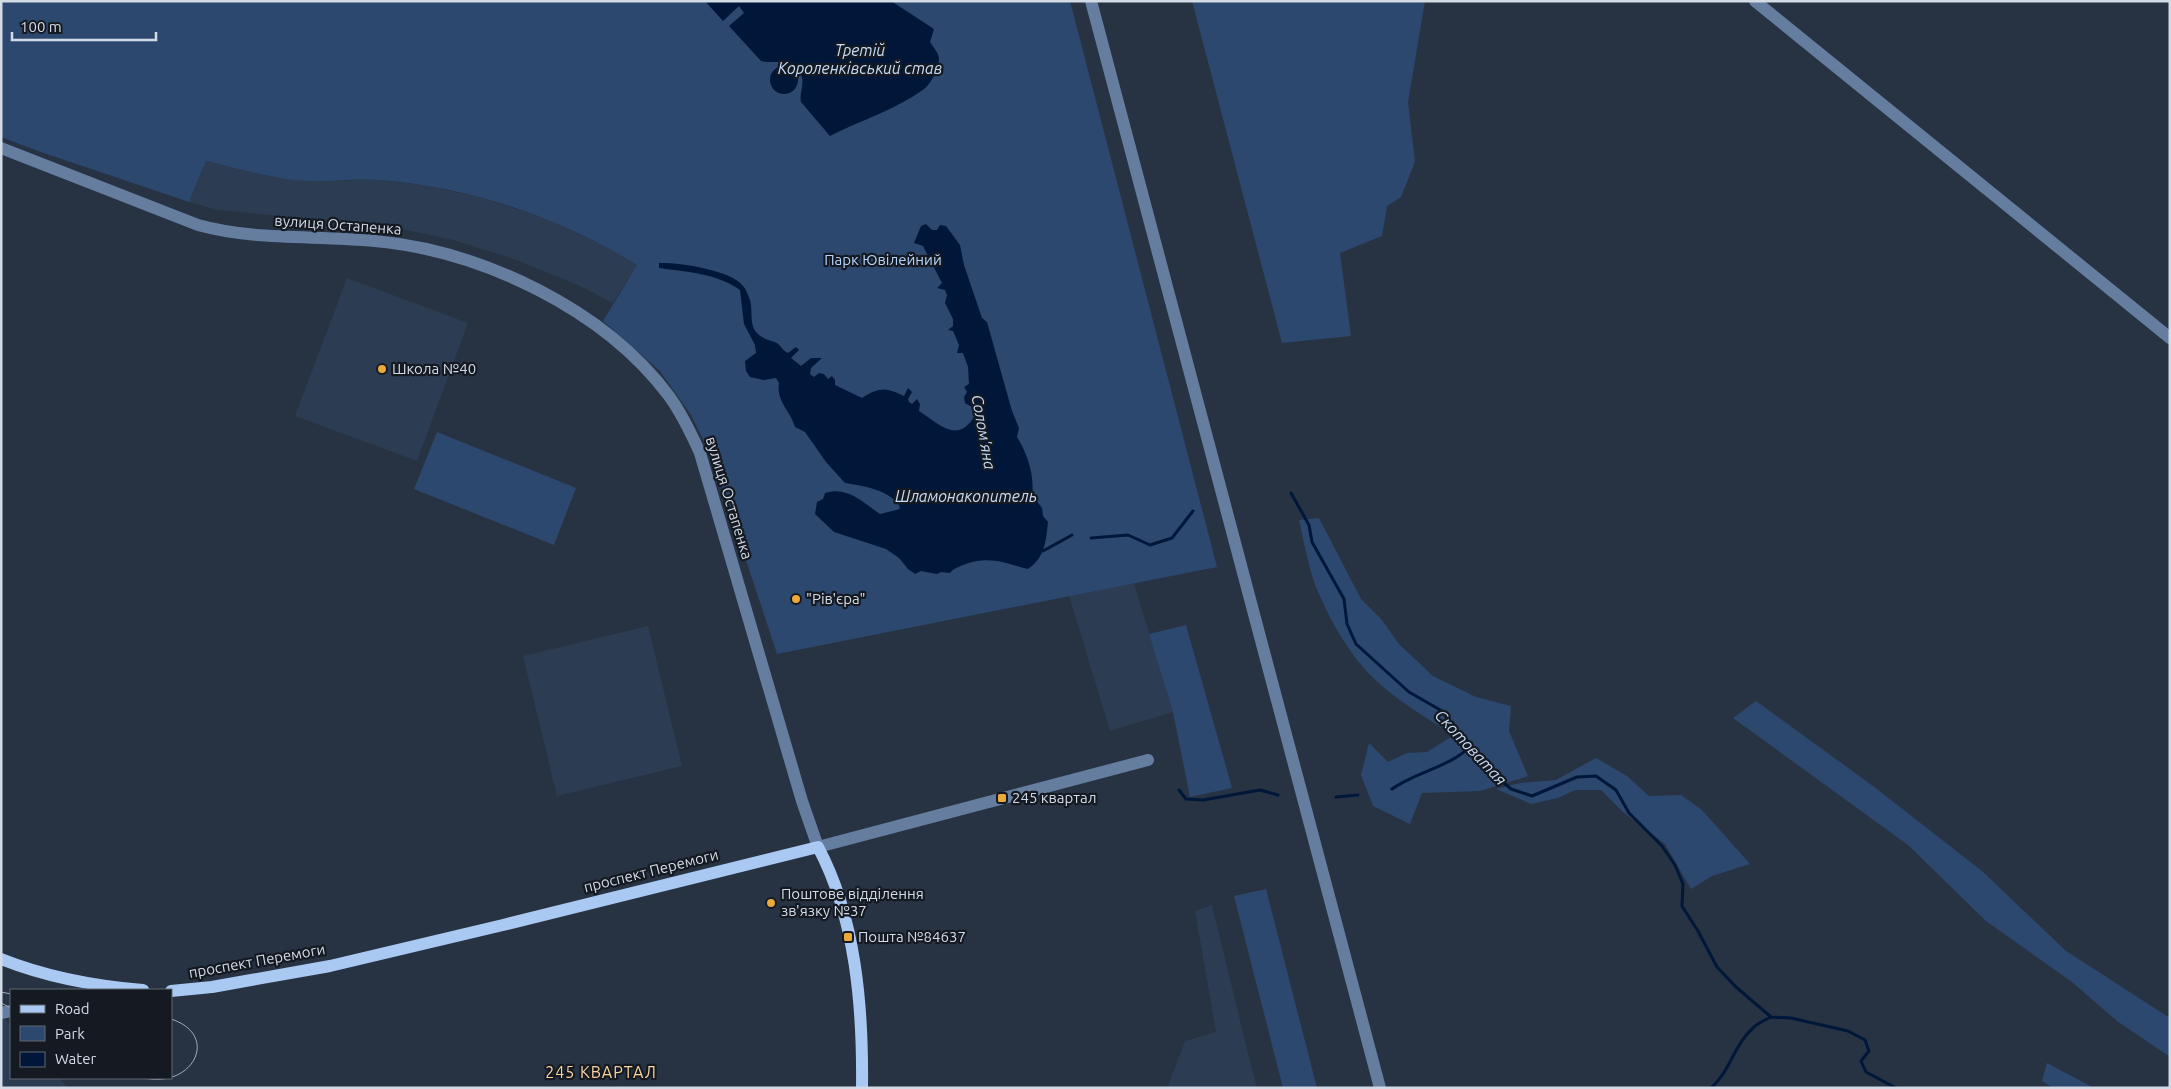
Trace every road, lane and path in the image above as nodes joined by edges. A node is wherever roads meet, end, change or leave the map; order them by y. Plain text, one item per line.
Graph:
1 (1091, 1) edge
2 (1756, 1) edge
3 (1, 148) edge
4 (2170, 338) edge
5 (1148, 760) dead end
6 (818, 847) junction
7 (1, 959) edge
8 (130, 989) edge
9 (172, 990) edge
10 (862, 1088) edge
11 (1380, 1088) edge

1 - 11 street
2 - 4 street
3 - 6 street, вулиця Остапенка
5 - 6 street, проспект Перемоги
6 - 9 main road, проспект Перемоги
6 - 10 main road, вулиця Остапенка
7 - 8 main road

